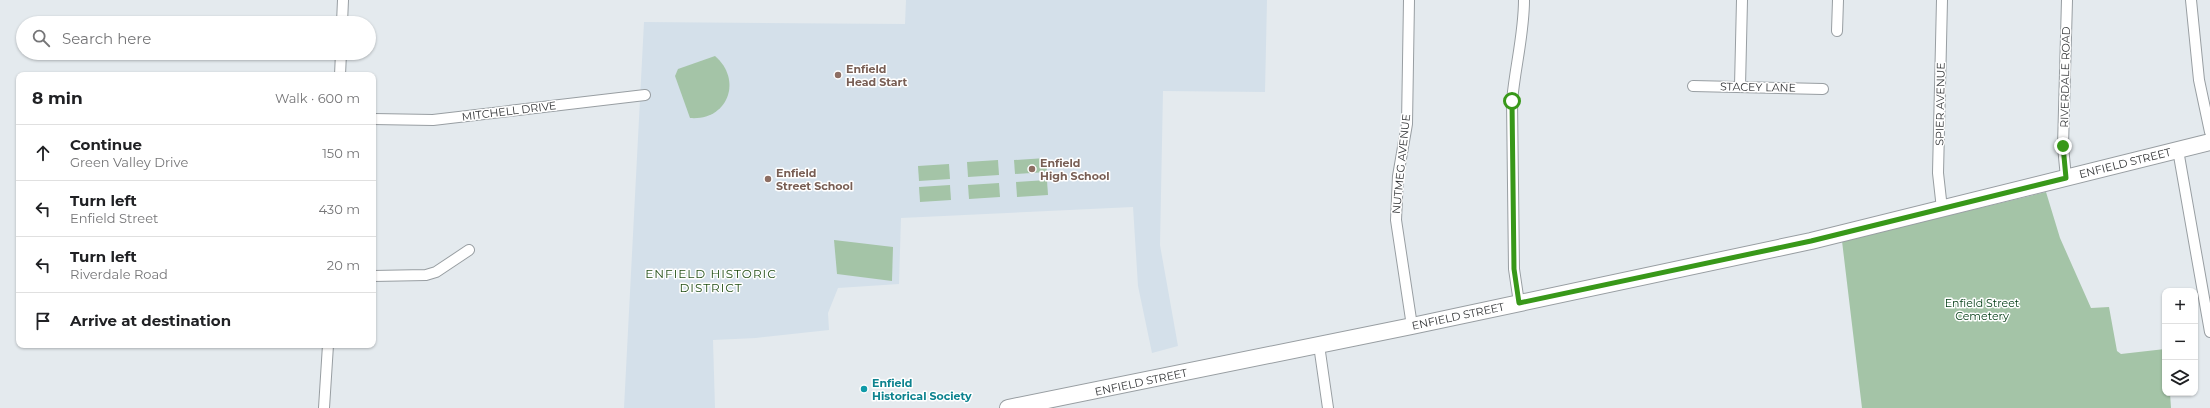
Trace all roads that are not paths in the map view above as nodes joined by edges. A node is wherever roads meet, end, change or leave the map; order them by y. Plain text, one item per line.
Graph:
1 (343, 0) edge
2 (1409, 0) edge
3 (1524, 0) edge
4 (1742, 0) edge
5 (1838, 0) edge
6 (1942, 0) edge
7 (2067, 0) edge
8 (2191, 0) edge
9 (342, 16) edge
10 (1837, 31) dead end
11 (341, 60) edge
12 (340, 72) edge
13 (1693, 86) dead end
14 (1740, 86) junction
15 (1823, 88) dead end
16 (646, 95) dead end
17 (376, 119) edge
18 (2210, 132) edge
19 (2210, 142) edge
20 (2178, 150) junction
21 (2066, 178) junction
22 (1942, 208) junction
23 (469, 250) dead end
24 (376, 276) edge
25 (1519, 303) junction
26 (1412, 326) junction
27 (2210, 332) edge
28 (1319, 345) junction
29 (328, 348) edge
30 (324, 408) edge
31 (1008, 408) edge
32 (1328, 408) edge

1 - 9 street
2 - 26 street, NUTMEG AVENUE
3 - 25 street
4 - 14 street
5 - 10 street
6 - 22 street, SPIER AVENUE
7 - 21 street, RIVERDALE ROAD
8 - 18 street
11 - 12 street
13 - 14 street, STACEY LANE
14 - 15 street, STACEY LANE
16 - 17 street, MITCHELL DRIVE
19 - 20 main road, ENFIELD STREET
20 - 21 main road, ENFIELD STREET
20 - 27 street
21 - 22 main road, ENFIELD STREET
22 - 25 main road, ENFIELD STREET
23 - 24 street
25 - 26 main road, ENFIELD STREET
26 - 28 main road, ENFIELD STREET
28 - 31 main road, ENFIELD STREET
28 - 32 street
29 - 30 street

